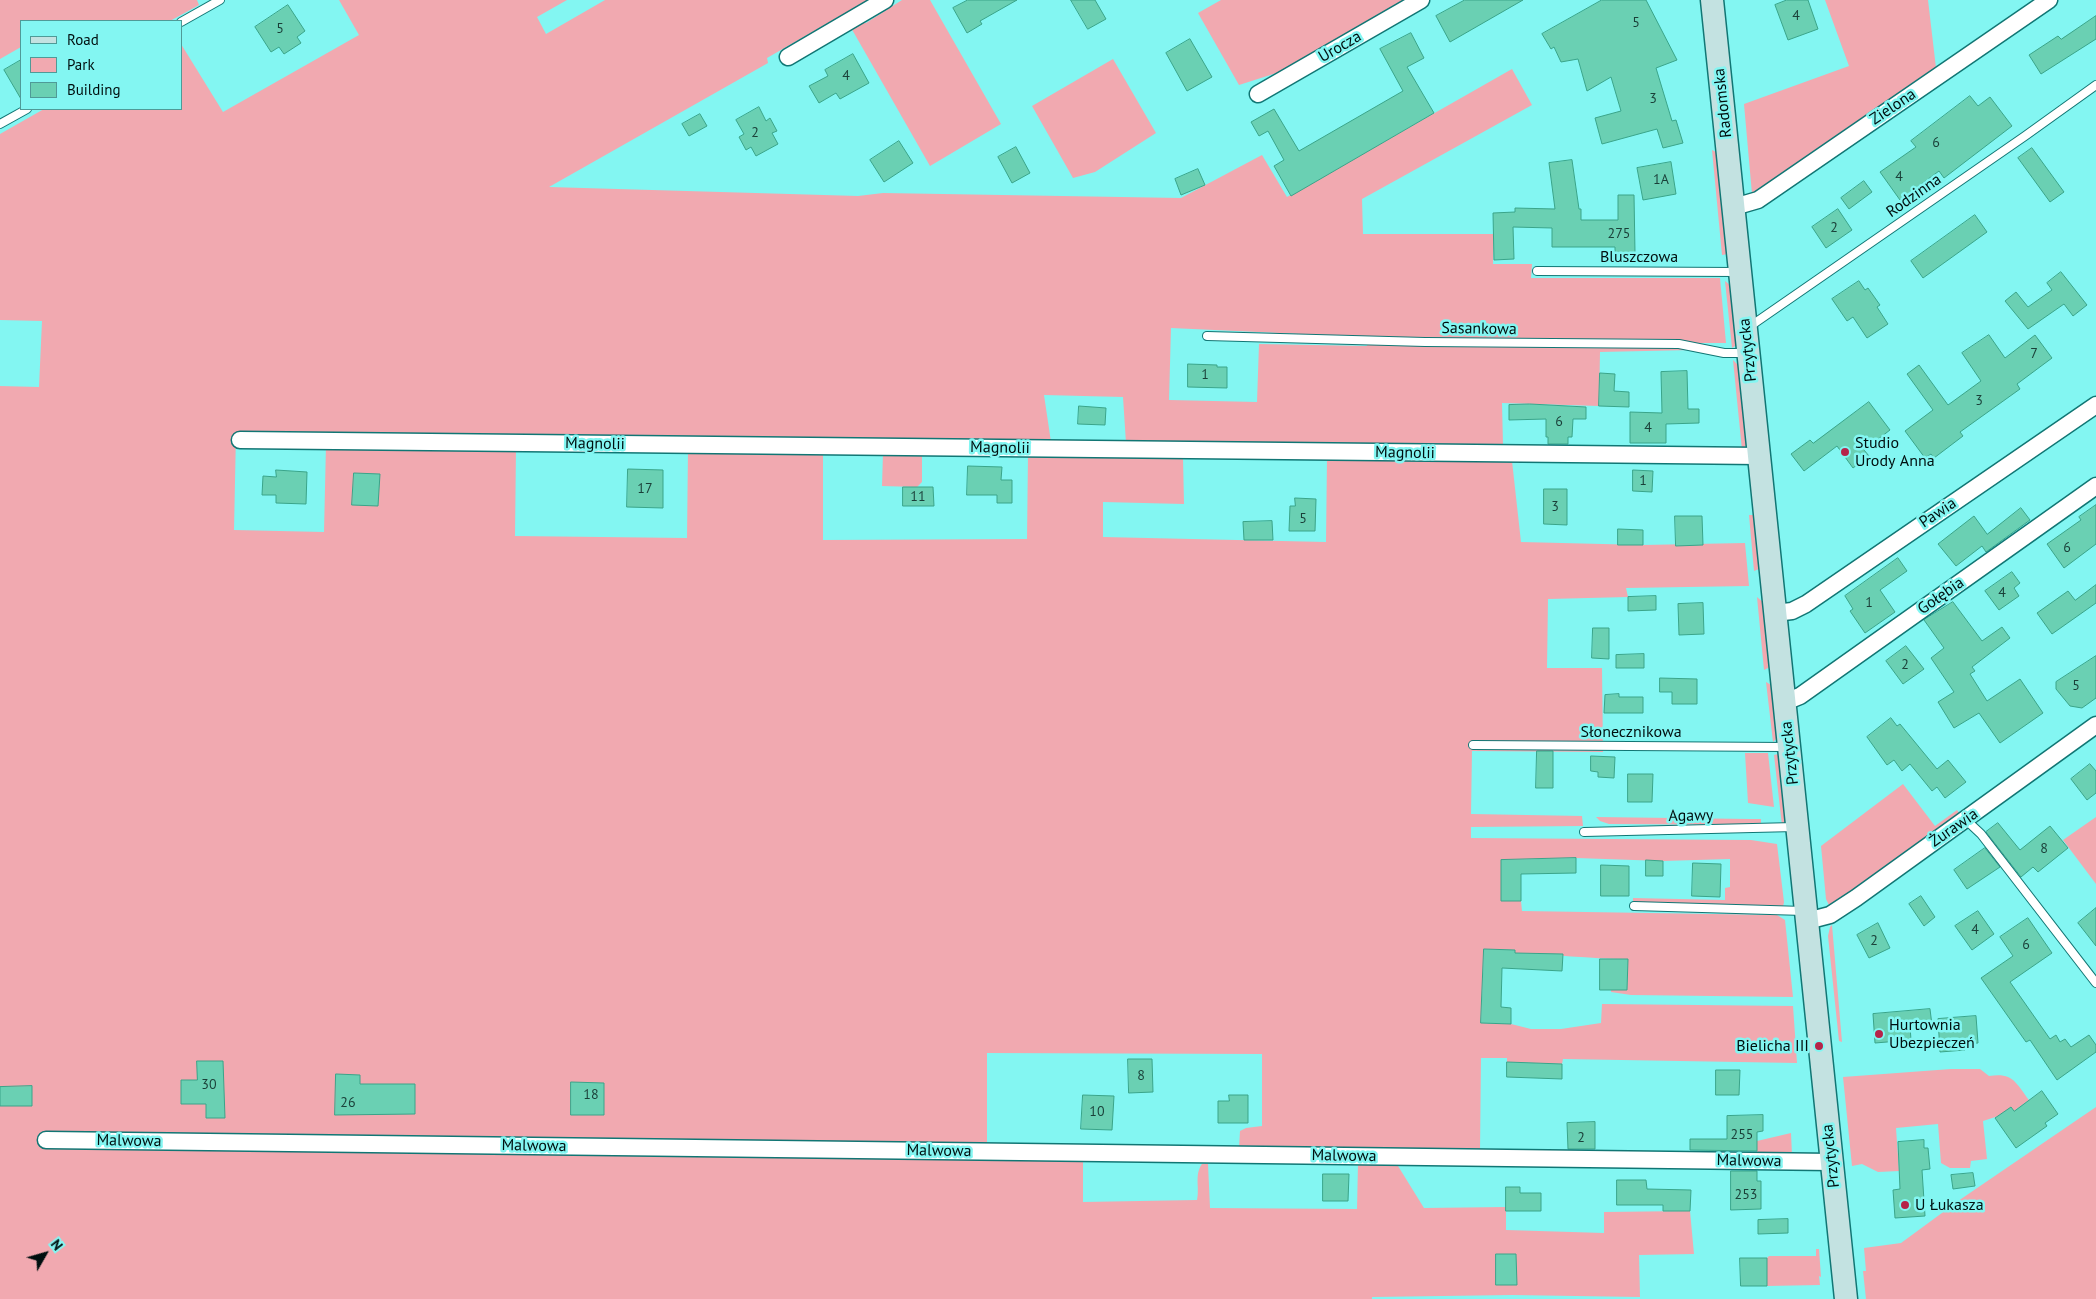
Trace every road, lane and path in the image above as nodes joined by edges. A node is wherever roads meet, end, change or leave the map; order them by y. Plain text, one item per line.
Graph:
1 (220, 0) edge
2 (885, 0) edge
3 (1421, 0) edge
4 (1712, 0) edge
5 (2049, 0) edge
6 (182, 21) edge
7 (788, 57) dead end
8 (2096, 85) edge
9 (1258, 94) dead end
10 (25, 110) edge
11 (0, 124) edge
12 (1734, 207) junction
13 (1537, 270) dead end
14 (1740, 272) junction
15 (1746, 329) junction
16 (1207, 336) dead end
17 (1749, 353) junction
18 (2096, 405) edge
19 (240, 440) dead end
20 (1760, 456) junction
21 (2096, 486) edge
22 (1776, 614) junction
23 (1785, 702) junction
24 (2096, 726) edge
25 (1473, 745) dead end
26 (1789, 747) junction
27 (1966, 820) junction
28 (1797, 827) junction
29 (1584, 832) dead end
30 (1634, 906) dead end
31 (1806, 916) junction
32 (2096, 983) edge
33 (46, 1140) dead end
34 (1832, 1162) junction
35 (1846, 1299) edge

1 - 6 lane
2 - 7 street
3 - 9 street, Urocza
4 - 12 main road, Radomska
5 - 12 street, Zielona
8 - 15 lane, Rodzinna
10 - 11 lane
12 - 14 main road, Przytycka
13 - 14 lane, Bluszczowa
14 - 15 main road, Przytycka
15 - 17 main road, Przytycka
16 - 17 lane, Sasankowa
17 - 20 main road, Przytycka
18 - 22 street, Pawia
19 - 20 street, Magnolii
20 - 22 main road, Przytycka
21 - 23 street, Gołębia
22 - 23 main road, Przytycka
23 - 26 main road, Przytycka
24 - 27 street, Żurawia
25 - 26 lane, Słonecznikowa
26 - 28 main road, Przytycka
27 - 31 street, Żurawia
27 - 32 lane
28 - 29 lane, Agawy
28 - 31 main road, Przytycka
30 - 31 lane
31 - 34 main road, Przytycka
33 - 34 street, Malwowa
34 - 35 main road, Przytycka

